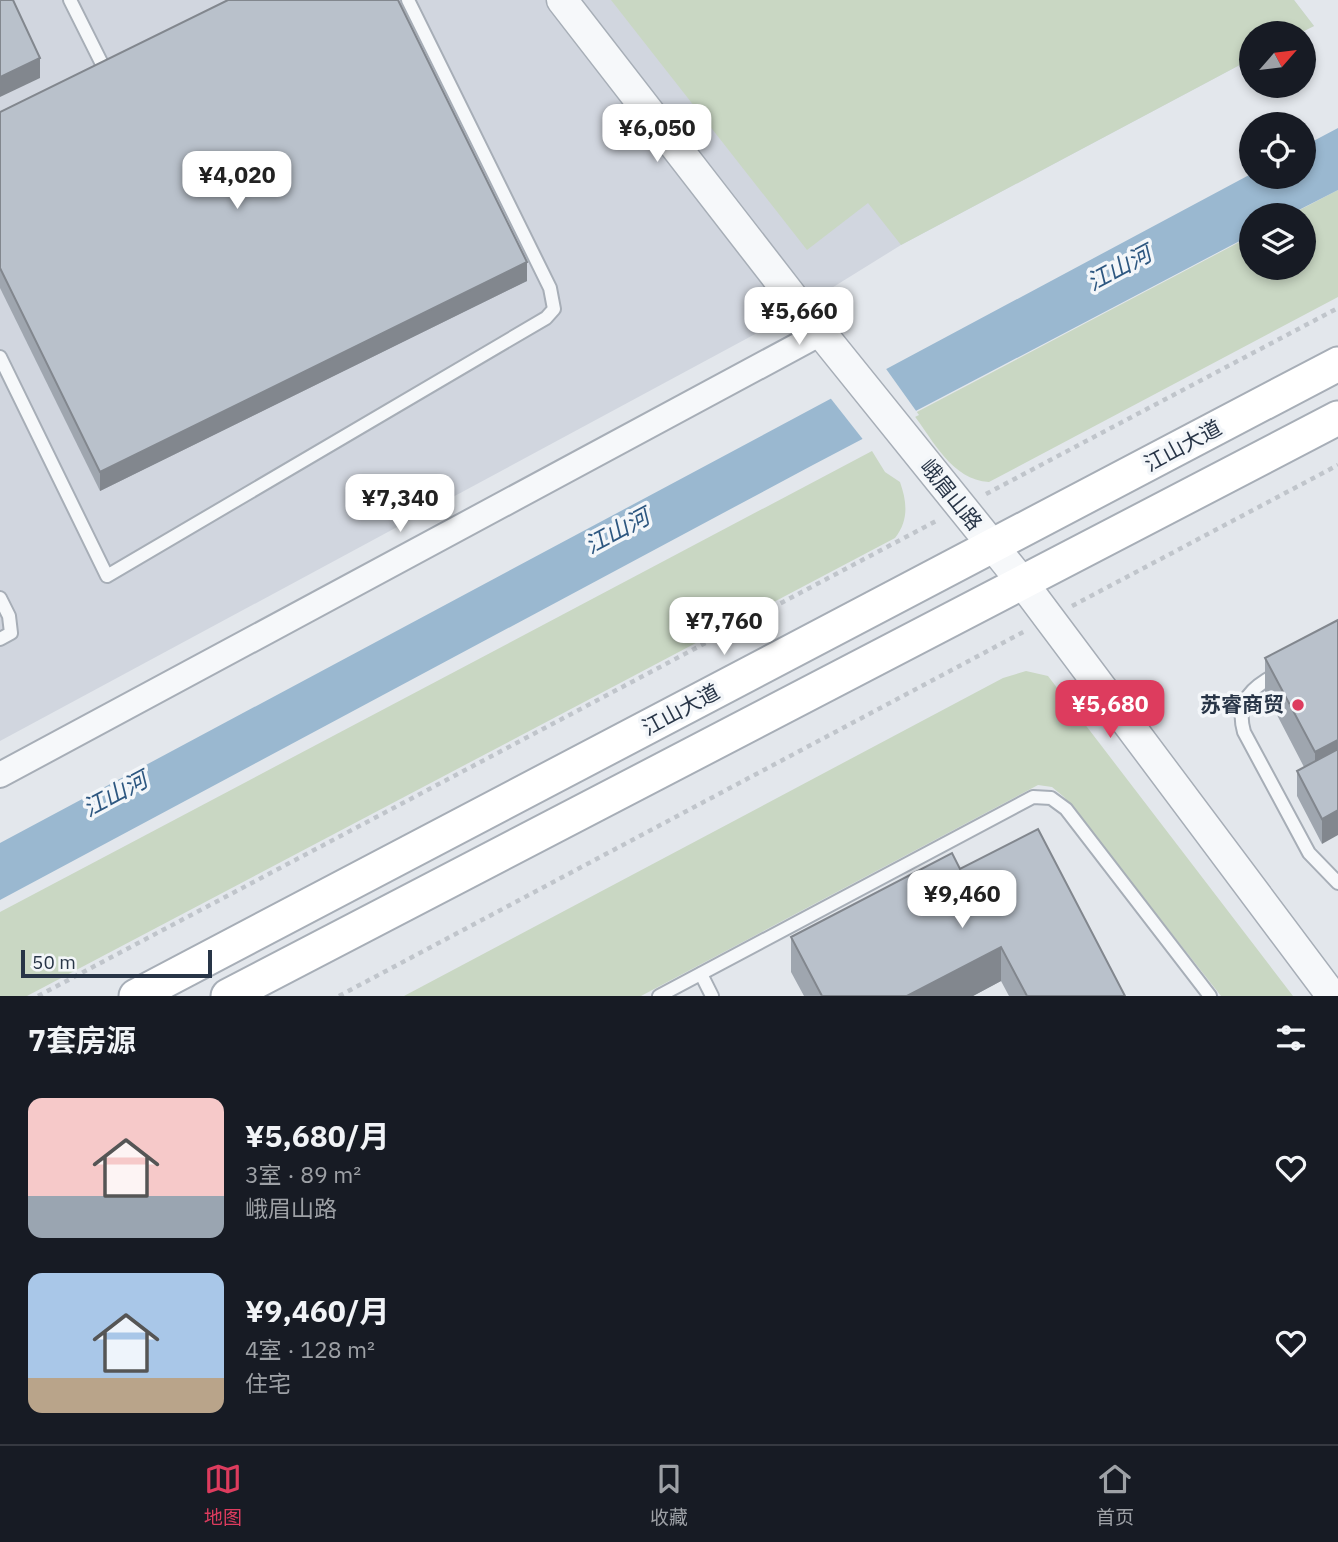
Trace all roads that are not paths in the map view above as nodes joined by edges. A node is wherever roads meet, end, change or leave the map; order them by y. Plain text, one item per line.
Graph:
1 (70, 0) edge
2 (408, 0) edge
3 (562, 0) edge
4 (117, 64) edge
5 (821, 333) junction
6 (0, 357) edge
7 (1338, 364) edge
8 (1338, 418) edge
9 (992, 547) junction
10 (1022, 582) junction
11 (0, 598) edge
12 (0, 639) edge
13 (1294, 665) edge
14 (0, 775) edge
15 (1338, 883) edge
16 (701, 974) junction
17 (136, 996) edge
18 (228, 996) edge
19 (659, 996) edge
20 (712, 996) edge
21 (1210, 996) edge
22 (1332, 996) edge

1 - 4 lane
2 - 6 lane
3 - 5 street, 峨眉山路
5 - 9 street, 峨眉山路
5 - 14 street
7 - 9 main road, 江山大道
8 - 10 main road
9 - 10 street, 峨眉山路
9 - 17 main road, 江山大道
10 - 18 main road
10 - 22 street, 峨眉山路
11 - 12 lane
13 - 15 lane
16 - 19 lane
16 - 20 lane
16 - 21 lane

